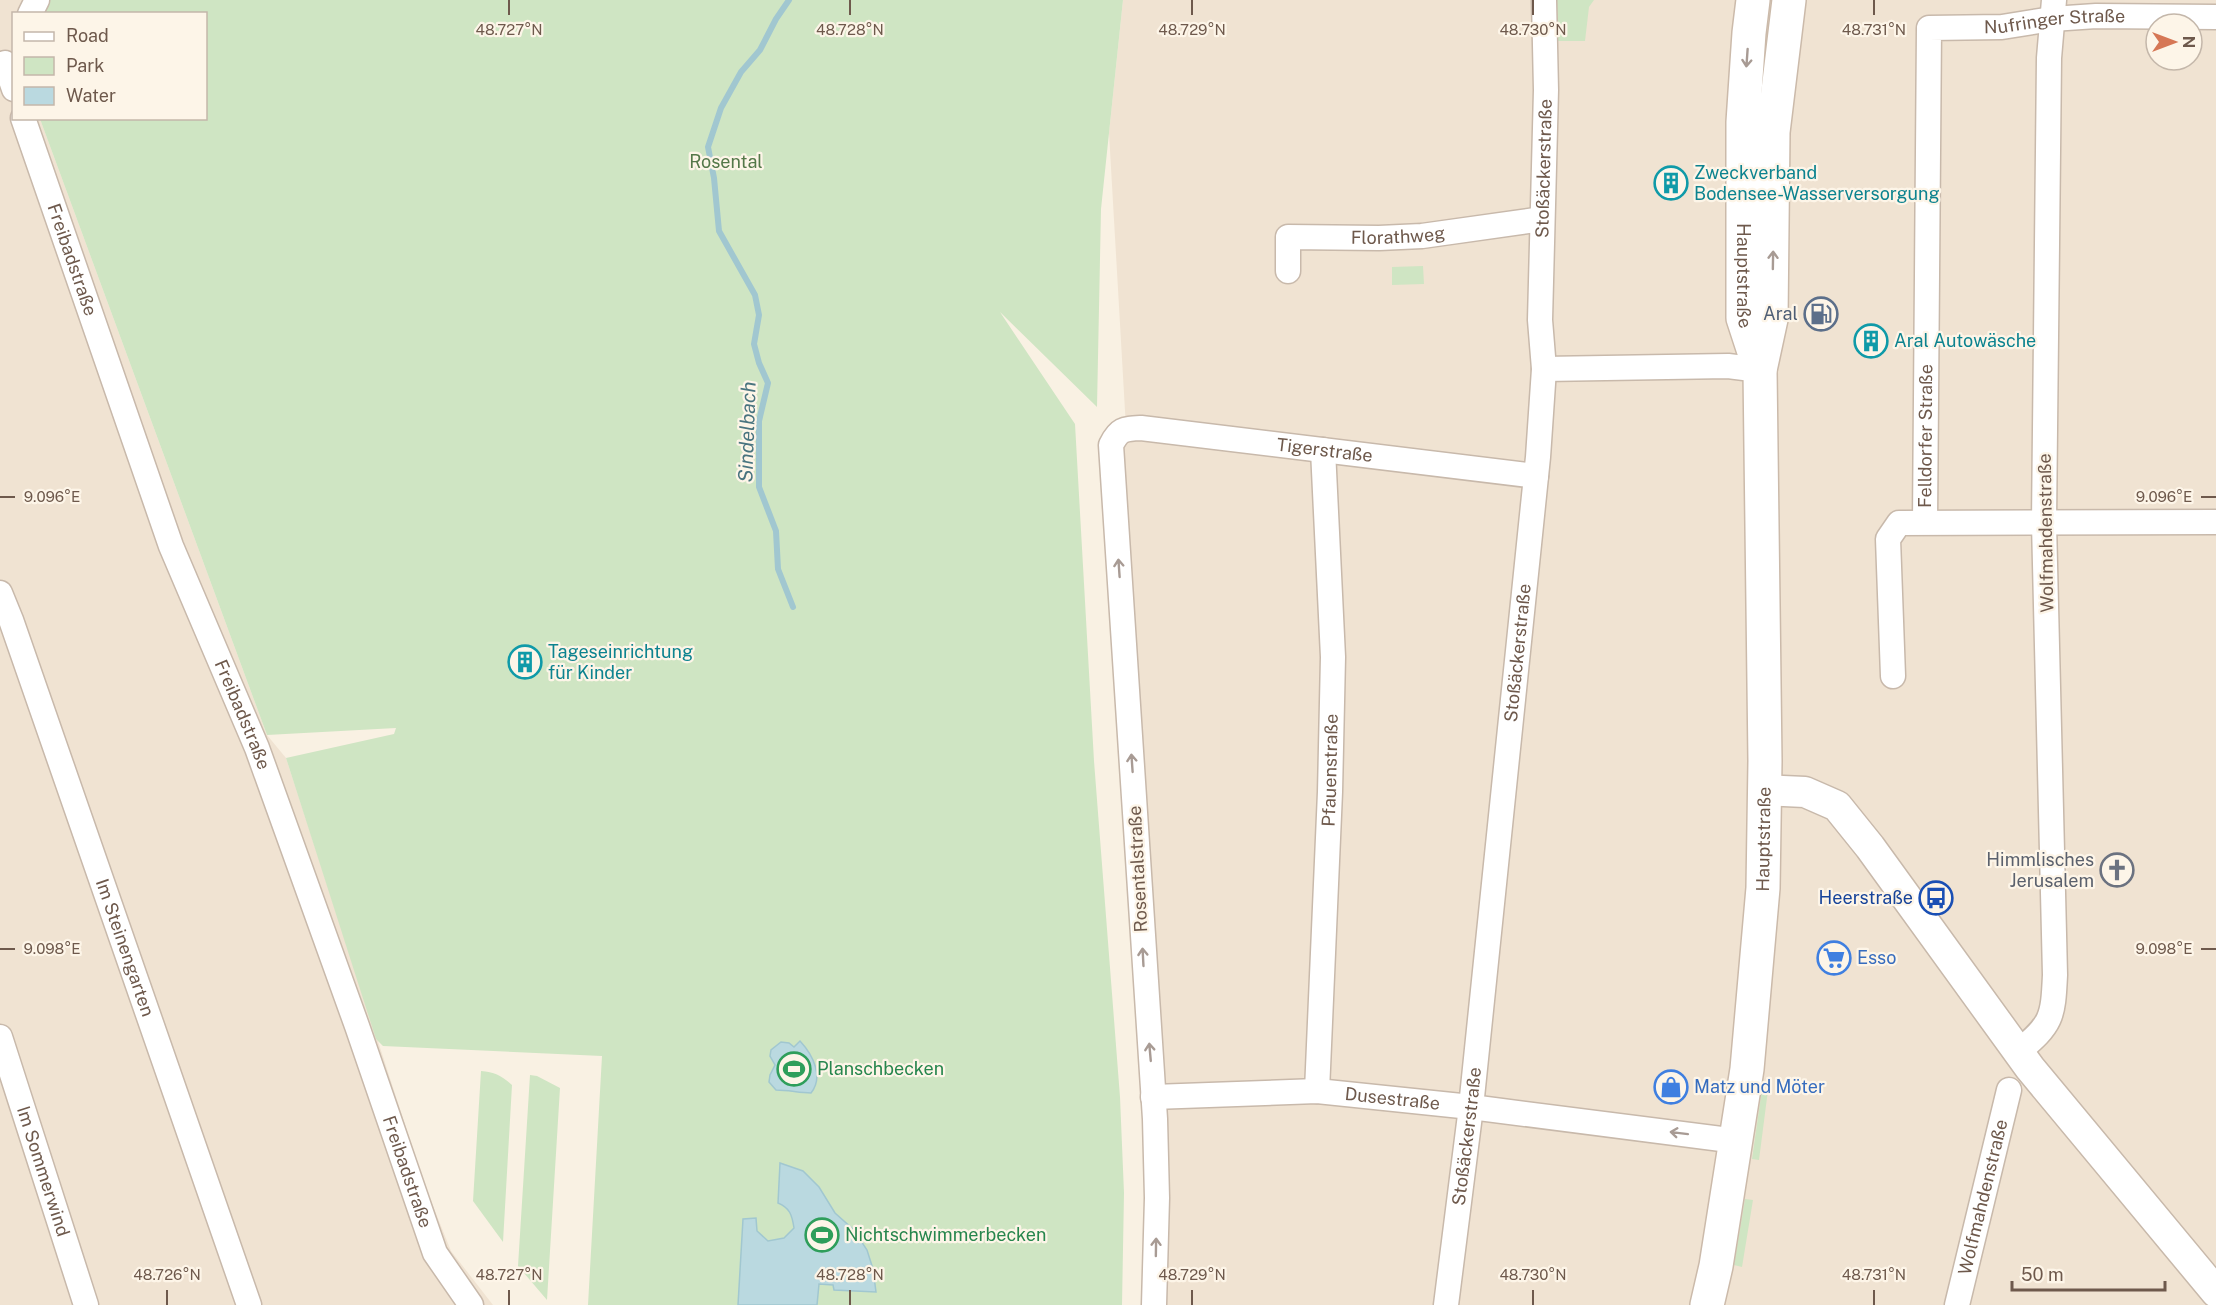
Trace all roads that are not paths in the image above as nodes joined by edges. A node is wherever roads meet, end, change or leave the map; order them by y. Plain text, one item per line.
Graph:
1 (1544, 0) edge
2 (1753, 0) edge
3 (1789, 0) edge
4 (2053, 9) edge
5 (2216, 17) edge
6 (1929, 28) joint
7 (6, 57) edge
8 (12, 81) edge
9 (24, 120) edge
10 (1542, 219) junction
11 (1288, 271) dead end
12 (1544, 369) junction
13 (1760, 370) junction
14 (1117, 434) joint
15 (1323, 450) junction
16 (1536, 476) junction
17 (1925, 522) junction
18 (2216, 522) edge
19 (2044, 523) junction
20 (0, 593) edge
21 (6, 629) edge
22 (1893, 676) dead end
23 (1765, 789) junction
24 (0, 1036) edge
25 (2018, 1052) junction
26 (2009, 1090) dead end
27 (1317, 1091) junction
28 (1154, 1097) junction
29 (1471, 1107) junction
30 (1737, 1141) junction
31 (2216, 1292) edge
32 (86, 1305) edge
33 (249, 1305) edge
34 (471, 1305) edge
35 (1154, 1305) edge
36 (1446, 1305) edge
37 (1707, 1305) edge
38 (1957, 1305) edge

1 - 10 street, Stoßäckerstraße
2 -> 13 main road, Hauptstraße
13 -> 3 main road, Hauptstraße
4 - 5 street, Nufringer Straße
4 - 6 street, Nufringer Straße
4 - 19 street, Wolfmahdenstraße
6 - 17 street, Felldorfer Straße
7 - 8 street
9 - 34 street, Freibadstraße
10 - 11 street, Florathweg
10 - 12 street, Stoßäckerstraße
12 - 13 street
12 - 16 street, Stoßäckerstraße
13 - 23 main road, Hauptstraße
14 - 15 street, Tigerstraße
28 -> 14 street, Rosentalstraße
15 - 16 street, Tigerstraße
15 - 27 street, Pfauenstraße
16 - 29 street, Stoßäckerstraße
17 - 19 street
17 - 22 street, Felldorfer Straße
18 - 19 street
19 - 25 street, Wolfmahdenstraße
20 - 21 street, Im Steinengarten
21 - 33 street, Im Steinengarten
23 - 25 street
23 - 30 main road, Hauptstraße
24 - 32 street, Im Sommerwind
25 - 31 street
26 - 38 street, Wolfmahdenstraße
27 - 28 street, Dusestraße
27 - 29 street, Dusestraße
35 -> 28 street, Rosentalstraße
30 -> 29 street, Dusestraße
29 - 36 street, Stoßäckerstraße
30 - 37 main road, Hauptstraße

